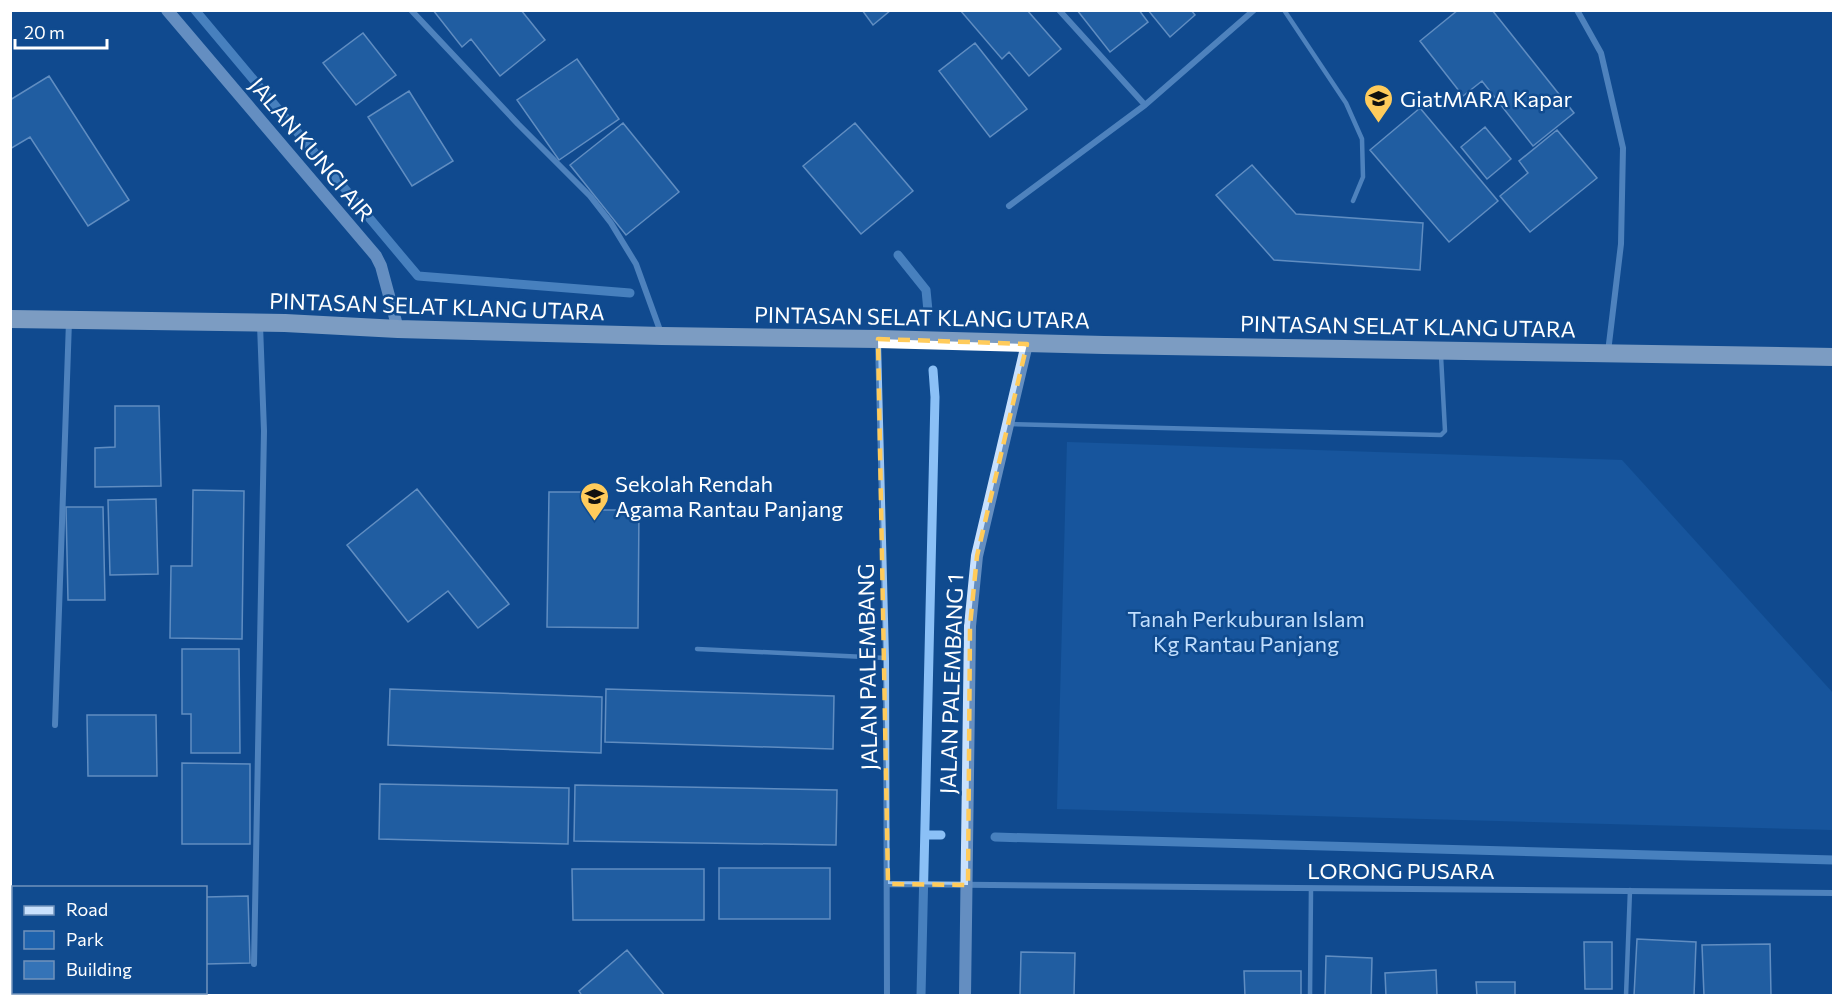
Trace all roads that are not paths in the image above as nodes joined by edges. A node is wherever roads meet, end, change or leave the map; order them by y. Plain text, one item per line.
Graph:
1 (167, 10) edge
2 (411, 10) edge
3 (1059, 10) edge
4 (1239, 10) edge
5 (1254, 10) edge
6 (1284, 10) edge
7 (1577, 10) edge
8 (1245, 18) junction
9 (1145, 105) junction
10 (1353, 201) dead end
11 (1009, 206) dead end
12 (10, 319) edge
13 (69, 320) junction
14 (260, 324) junction
15 (398, 329) junction
16 (662, 336) junction
17 (878, 339) junction
18 (1027, 344) junction
19 (1441, 350) junction
20 (1607, 352) junction
21 (1833, 357) edge
22 (1008, 424) junction
23 (697, 649) dead end
24 (886, 658) junction
25 (55, 725) dead end
26 (888, 884) junction
27 (968, 885) junction
28 (1311, 888) junction
29 (1630, 890) junction
30 (1833, 893) edge
31 (254, 964) dead end
32 (887, 996) edge
33 (965, 996) edge
34 (1310, 996) edge
35 (1626, 996) edge

1 - 15 street, JALAN KUNCI AIR
2 - 16 street
3 - 9 street
4 - 8 street
5 - 8 street
6 - 10 lane
7 - 20 street
8 - 9 street
9 - 11 street
12 - 13 highway, PINTASAN SELAT KLANG UTARA
13 - 14 highway, PINTASAN SELAT KLANG UTARA
13 - 25 street
14 - 15 highway, PINTASAN SELAT KLANG UTARA
14 - 31 street
15 - 16 highway, PINTASAN SELAT KLANG UTARA
16 - 17 highway, PINTASAN SELAT KLANG UTARA
17 - 18 highway, PINTASAN SELAT KLANG UTARA
17 - 24 street, JALAN PALEMBANG
18 - 19 highway, PINTASAN SELAT KLANG UTARA
18 - 22 street, JALAN PALEMBANG 1
19 - 20 highway, PINTASAN SELAT KLANG UTARA
19 - 22 lane
20 - 21 highway, PINTASAN SELAT KLANG UTARA
22 - 27 street, JALAN PALEMBANG 1
23 - 24 lane
24 - 26 street, JALAN PALEMBANG
26 - 27 street, LORONG PUSARA
26 - 32 street, JALAN PALEMBANG
27 - 28 street, LORONG PUSARA
27 - 33 street, JALAN PALEMBANG 1
28 - 29 street, LORONG PUSARA
28 - 34 lane
29 - 30 street, LORONG PUSARA
29 - 35 lane

